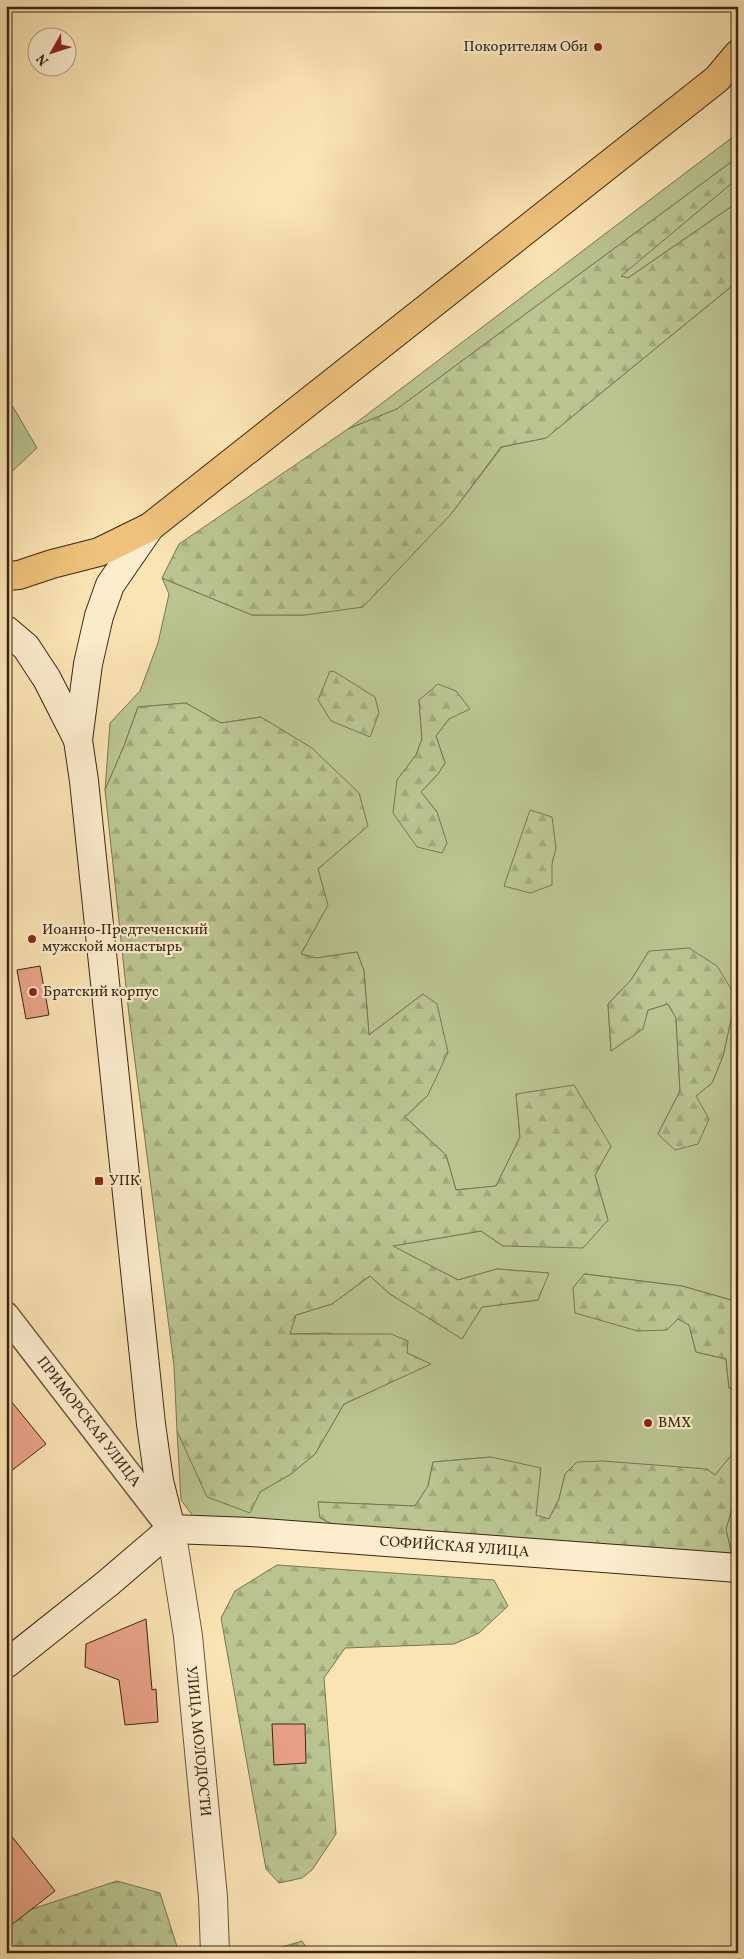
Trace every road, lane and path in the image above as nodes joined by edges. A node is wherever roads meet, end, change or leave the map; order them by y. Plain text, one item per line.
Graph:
1 (738, 54) edge
2 (150, 527) junction
3 (6, 576) edge
4 (6, 630) edge
5 (78, 740) junction
6 (6, 1315) edge
7 (171, 1529) junction
8 (738, 1568) edge
9 (6, 1664) edge
10 (215, 1953) edge

1 - 2 highway
2 - 3 highway
2 - 5 main road
4 - 5 main road
5 - 7 main road, УЛИЦА МОЛОДОСТИ
6 - 7 street, ПРИМОРСКАЯ УЛИЦА
7 - 8 main road, СОФИЙСКАЯ УЛИЦА
7 - 9 main road
7 - 10 main road, УЛИЦА МОЛОДОСТИ

